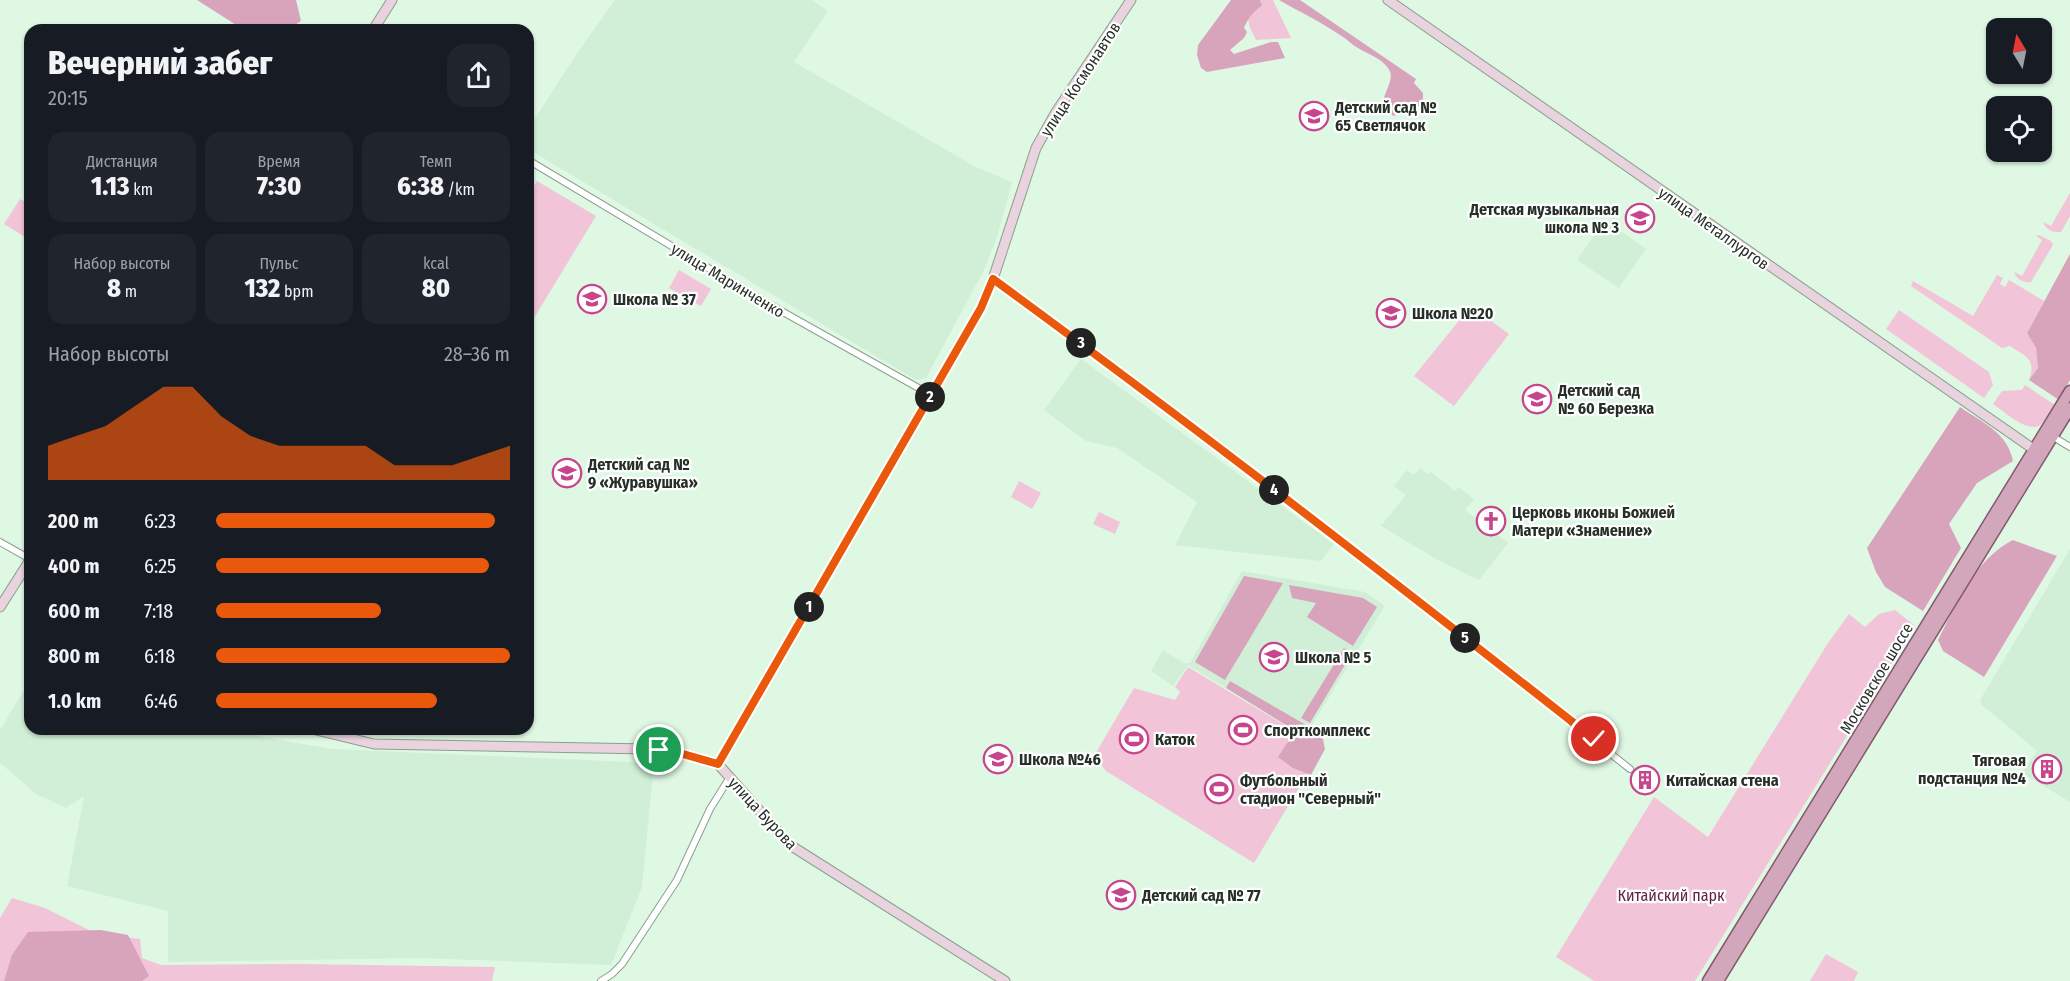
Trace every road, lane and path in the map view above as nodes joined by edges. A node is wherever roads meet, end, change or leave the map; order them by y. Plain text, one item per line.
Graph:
1 (392, 0) edge
2 (1131, 0) edge
3 (1388, 0) edge
4 (377, 24) edge
5 (534, 164) edge
6 (993, 279) junction
7 (2070, 391) edge
8 (931, 395) junction
9 (2070, 408) edge
10 (2049, 434) junction
11 (2070, 447) edge
12 (2038, 452) junction
13 (0, 542) edge
14 (24, 556) edge
15 (24, 569) edge
16 (0, 607) edge
17 (337, 735) edge
18 (718, 764) junction
19 (1630, 769) dead end
20 (730, 777) junction
21 (600, 981) edge
22 (1005, 981) edge
23 (1708, 981) edge
24 (1718, 981) edge

1 - 4 main road
2 - 6 main road, улица Космонавтов
3 - 12 main road, улица Металлургов
5 - 8 street, улица Маринченко
6 - 8 main road, улица Космонавтов
6 - 19 street
7 - 10 main road, Московское шоссе
8 - 18 main road, улица Космонавтов
9 - 10 main road, Московское шоссе
10 - 11 street
10 - 12 main road, Московское шоссе
12 - 23 main road, Московское шоссе
12 - 24 main road, Московское шоссе
13 - 14 street
15 - 16 main road
17 - 18 main road, улица Бурова
18 - 20 main road, улица Бурова
20 - 21 street
20 - 22 main road, улица Бурова

